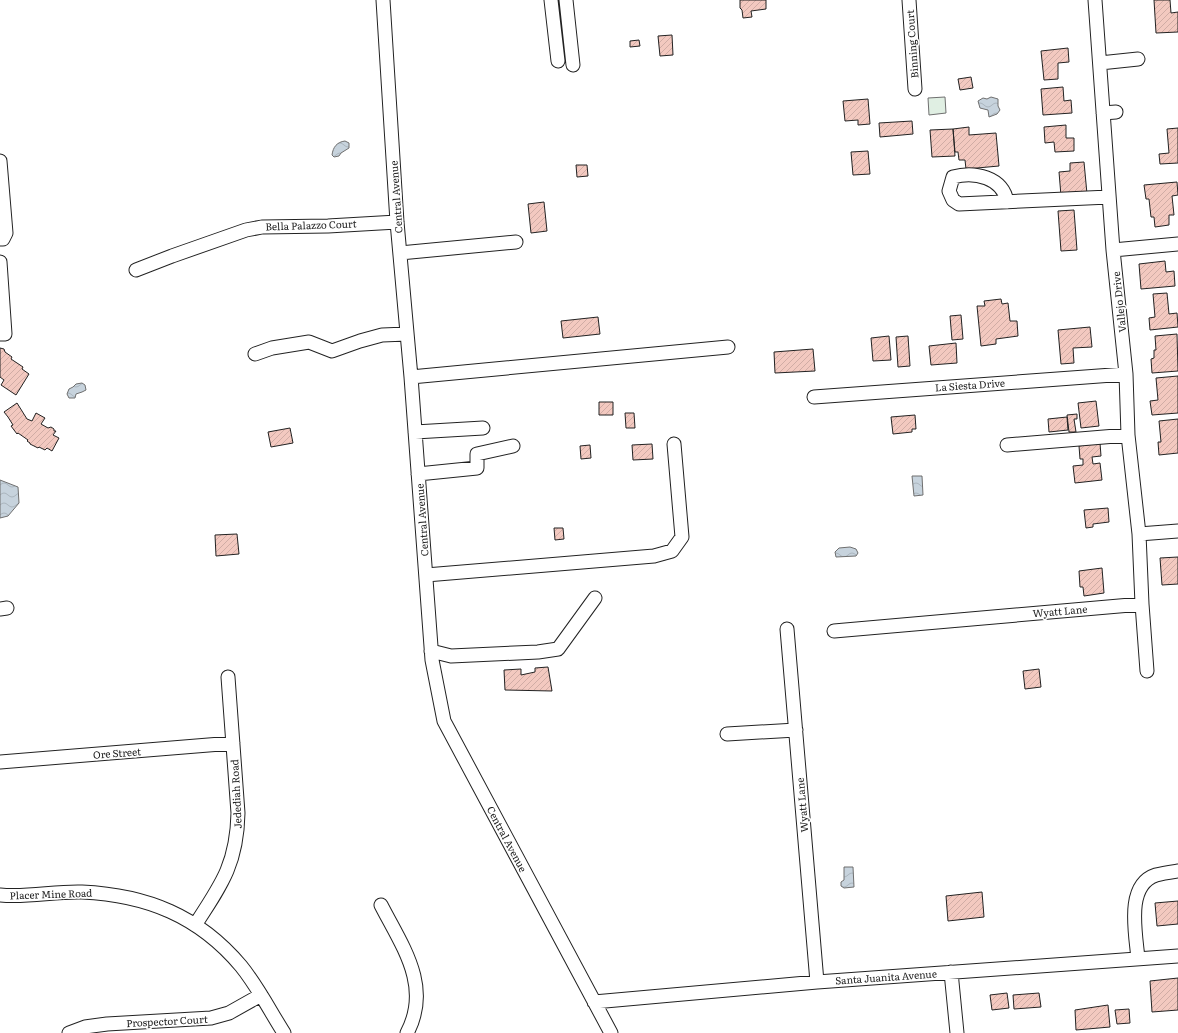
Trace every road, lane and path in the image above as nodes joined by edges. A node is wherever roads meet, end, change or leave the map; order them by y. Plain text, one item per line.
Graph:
1 (383, 0) edge
2 (551, 0) edge
3 (566, 0) edge
4 (909, 0) edge
5 (1095, 0) edge
6 (1138, 58) dead end
7 (558, 61) dead end
8 (1100, 63) junction
9 (573, 65) dead end
10 (915, 89) dead end
11 (0, 161) edge
12 (1109, 197) junction
13 (1008, 202) dead end
14 (397, 222) junction
15 (1, 241) edge
16 (516, 242) dead end
17 (1178, 244) edge
18 (1113, 250) junction
19 (400, 253) junction
20 (0, 262) edge
21 (136, 270) dead end
22 (0, 334) edge
23 (407, 334) junction
24 (728, 347) dead end
25 (255, 354) dead end
26 (1126, 374) junction
27 (411, 377) junction
28 (814, 397) dead end
29 (483, 428) dead end
30 (415, 432) junction
31 (1128, 434) junction
32 (674, 444) dead end
33 (1007, 445) dead end
34 (513, 446) dead end
35 (418, 474) junction
36 (1178, 531) edge
37 (1139, 534) junction
38 (426, 575) junction
39 (595, 598) dead end
40 (1142, 604) junction
41 (787, 629) dead end
42 (834, 631) dead end
43 (432, 651) junction
44 (1147, 671) dead end
45 (228, 677) dead end
46 (796, 730) junction
47 (727, 734) dead end
48 (233, 743) junction
49 (0, 762) edge
50 (1178, 871) edge
51 (0, 895) edge
52 (380, 905) dead end
53 (195, 925) junction
54 (1178, 956) edge
55 (1138, 959) junction
56 (952, 972) junction
57 (817, 982) junction
58 (261, 995) junction
59 (594, 1002) junction
60 (69, 1033) edge
61 (284, 1033) edge
62 (407, 1033) edge
63 (611, 1033) edge
64 (957, 1033) edge

1 - 14 street, Central Avenue
2 - 7 street
3 - 9 street
4 - 10 street, Binning Court
5 - 8 street, Vallejo Drive
6 - 8 street
8 - 12 street, Vallejo Drive
11 - 15 street
12 - 13 street
12 - 18 street, Vallejo Drive
14 - 19 street, Central Avenue
14 - 21 street, Bella Palazzo Court
16 - 19 street
17 - 18 street
18 - 26 street, Vallejo Drive
19 - 23 street, Central Avenue
20 - 22 street
23 - 25 street
23 - 27 street, Central Avenue
24 - 27 street
26 - 28 street, La Siesta Drive
26 - 31 street, Vallejo Drive
27 - 30 street, Central Avenue
29 - 30 street
30 - 35 street, Central Avenue
31 - 33 street
31 - 37 street, Vallejo Drive
32 - 38 street
34 - 35 street
35 - 38 street, Central Avenue
36 - 37 street
37 - 40 street, Vallejo Drive
38 - 43 street, Central Avenue
39 - 43 street
40 - 42 street, Wyatt Lane
40 - 44 street, Vallejo Drive
41 - 46 street, Wyatt Lane
43 - 59 street, Central Avenue
45 - 48 street, Jedediah Road
46 - 47 street
46 - 57 street, Wyatt Lane
48 - 49 street, Ore Street
48 - 53 street, Jedediah Road
50 - 55 street
51 - 53 street, Placer Mine Road
52 - 62 street
53 - 58 street, Placer Mine Road
54 - 55 street, Santa Juanita Avenue
55 - 56 street, Santa Juanita Avenue
56 - 57 street, Santa Juanita Avenue
56 - 64 street
57 - 59 street, Santa Juanita Avenue
58 - 60 street, Prospector Court
58 - 61 street, Placer Mine Road
59 - 63 street, Central Avenue

